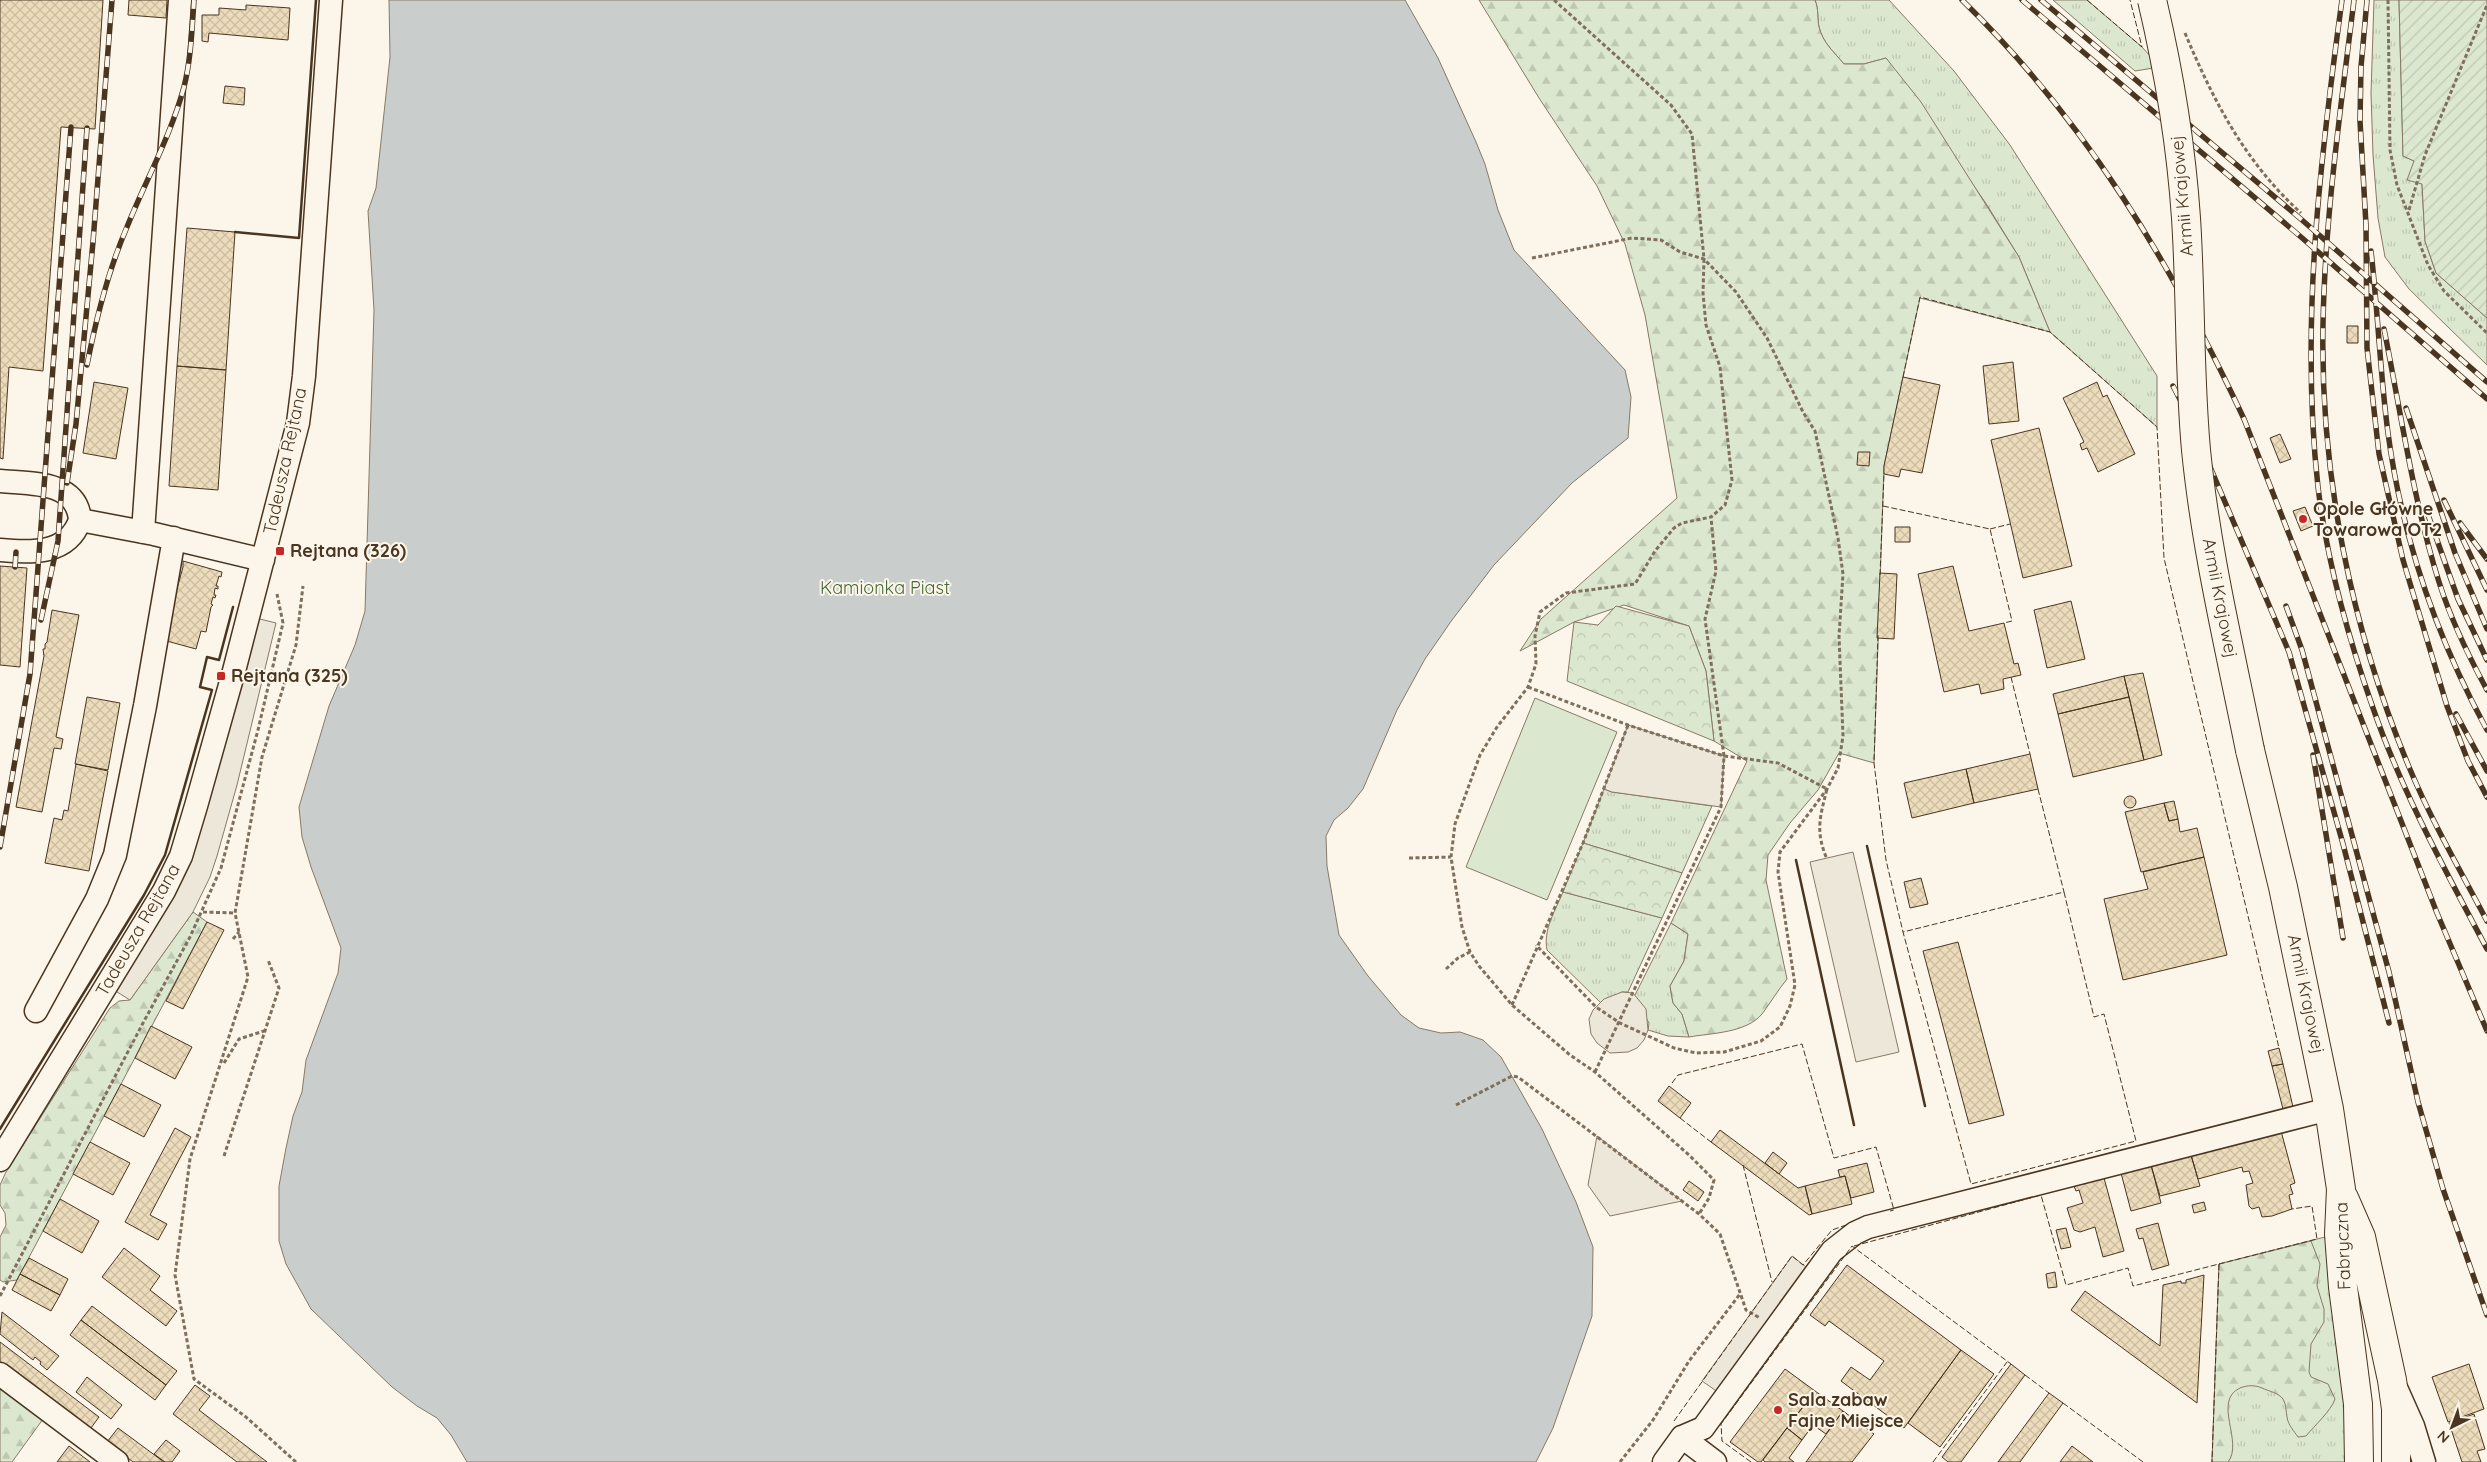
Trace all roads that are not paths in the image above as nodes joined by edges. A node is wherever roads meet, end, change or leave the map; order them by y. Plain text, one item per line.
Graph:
1 (180, 0) edge
2 (331, 0) edge
3 (2152, 0) edge
4 (0, 481) edge
5 (80, 520) junction
6 (143, 532) junction
7 (174, 538) junction
8 (0, 550) edge
9 (263, 560) junction
10 (36, 1011) dead end
11 (2328, 1109) junction
12 (0, 1160) edge
13 (2341, 1189) junction
14 (0, 1374) edge
15 (2392, 1380) junction
16 (1682, 1437) junction
17 (117, 1462) edge
18 (1664, 1462) edge
19 (1715, 1462) edge
20 (2359, 1462) edge
21 (2396, 1462) edge
22 (2424, 1462) edge

1 - 6 street
2 - 9 street, Tadeusza Rejtana
3 - 11 main road, Armii Krajowej, bridge
4 - 5 street
5 - 6 street
5 - 8 street
6 - 7 street
7 - 9 street
7 - 10 street
9 - 12 street, Tadeusza Rejtana
11 - 13 main road, Armii Krajowej
11 - 16 street
13 - 15 main road, Fabryczna
13 - 20 main road, Fabryczna
14 - 17 street
15 - 21 main road, Fabryczna
15 - 22 street
16 - 18 street
16 - 19 street

